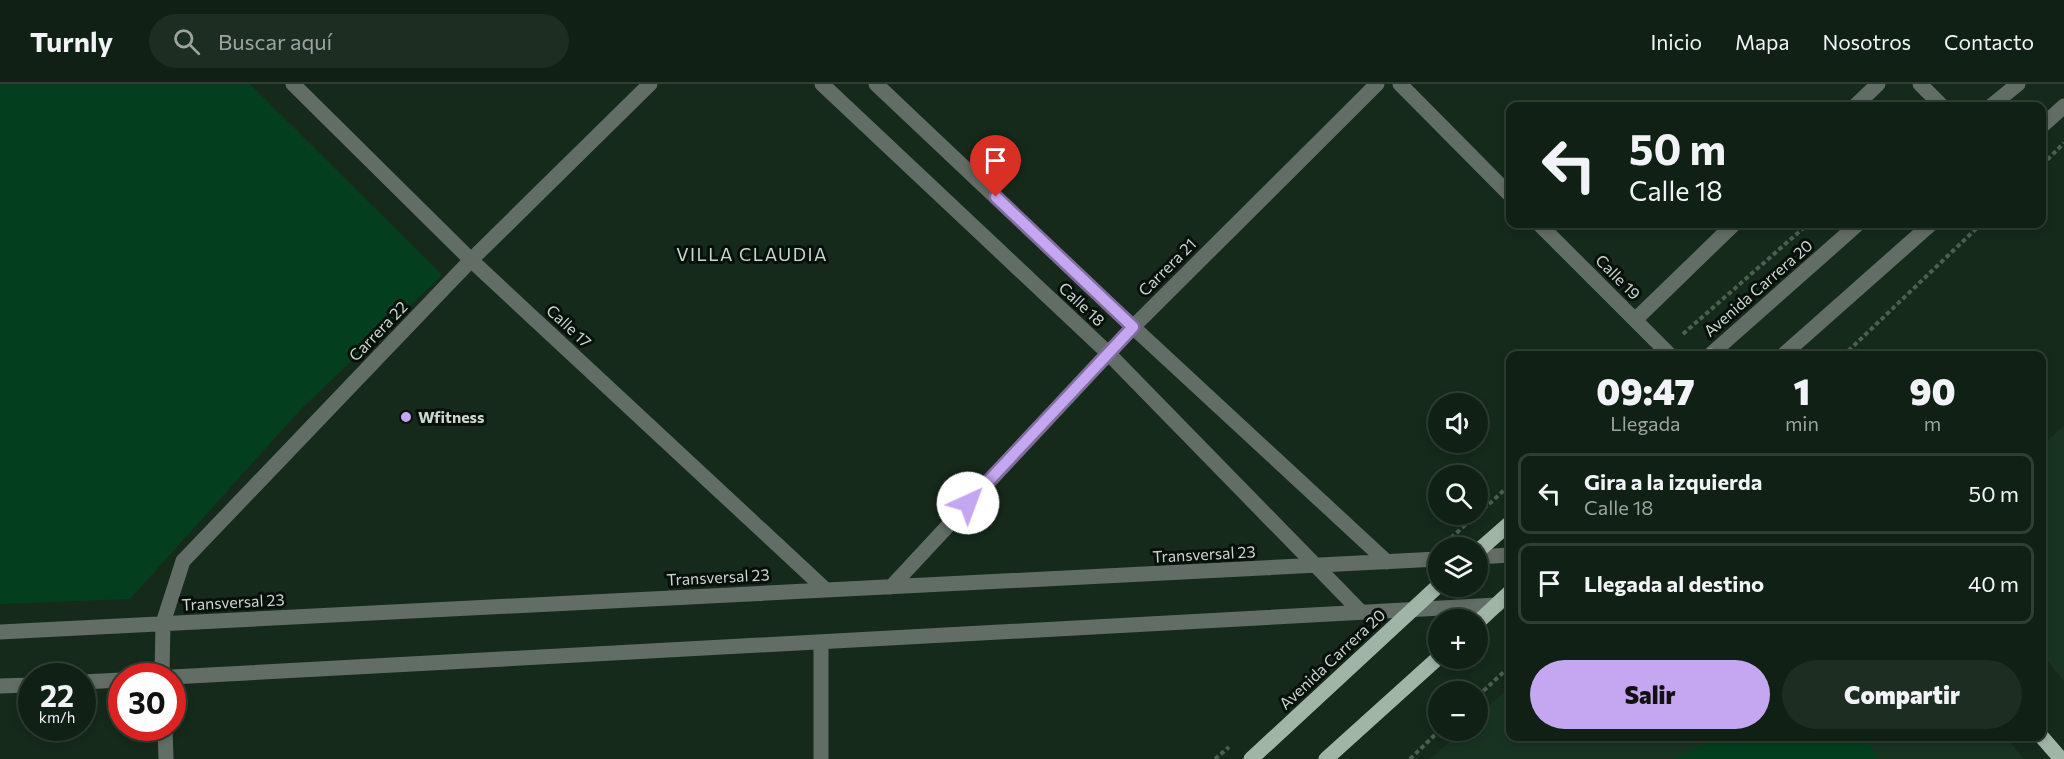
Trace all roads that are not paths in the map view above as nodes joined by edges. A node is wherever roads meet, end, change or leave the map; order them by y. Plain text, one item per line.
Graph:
1 (292, 84) edge
2 (650, 84) edge
3 (822, 84) edge
4 (876, 84) edge
5 (1377, 84) edge
6 (1400, 84) edge
7 (1878, 84) edge
8 (1920, 84) edge
9 (2018, 84) edge
10 (1859, 102) edge
11 (1938, 102) edge
12 (1997, 102) edge
13 (2064, 106) edge
14 (2046, 122) edge
15 (1506, 191) edge
16 (1543, 228) edge
17 (1730, 228) edge
18 (1853, 228) edge
19 (1926, 228) edge
20 (471, 260) junction
21 (1635, 320) junction
22 (1133, 327) junction
23 (1666, 351) edge
24 (1715, 351) edge
25 (1788, 351) edge
26 (1108, 353) junction
27 (1506, 526) edge
28 (1488, 542) edge
29 (1506, 555) edge
30 (1488, 556) edge
31 (1428, 560) edge
32 (1388, 562) junction
33 (1315, 567) junction
34 (891, 587) junction
35 (826, 590) junction
36 (1428, 596) edge
37 (1506, 596) edge
38 (1497, 605) junction
39 (1413, 610) junction
40 (1360, 611) junction
41 (1488, 613) edge
42 (163, 623) junction
43 (0, 632) edge
44 (821, 642) junction
45 (162, 663) edge
46 (1428, 666) edge
47 (186, 676) edge
48 (18, 685) edge
49 (0, 686) edge
50 (165, 741) edge
51 (2046, 741) edge
52 (166, 759) edge
53 (821, 759) edge
54 (1251, 759) edge
55 (1326, 759) edge
56 (2061, 759) edge

1 - 20 street, Calle 17
2 - 20 street, Carrera 22
3 - 26 street, Calle 18
4 - 22 street, Calle 18
5 - 22 street, Carrera 21
6 - 15 street
7 - 10 street
8 - 11 street
9 - 12 street
13 - 14 street
16 - 21 street, Calle 19
17 - 21 street
18 - 24 street, Avenida Carrera 20
19 - 25 street
20 - 35 street, Calle 17
20 - 42 street, Carrera 22
21 - 23 street, Calle 19
22 - 26 street, Carrera 21
22 - 32 street, Calle 18
26 - 33 street, Calle 18
26 - 34 street, Carrera 21
27 - 28 main road
29 - 30 street
31 - 32 street, Transversal 23
32 - 33 street, Transversal 23
33 - 34 street, Transversal 23
33 - 40 street, Calle 18
34 - 35 street, Transversal 23
35 - 42 street, Transversal 23
36 - 39 main road, Avenida Carrera 20
37 - 38 main road
38 - 39 street
38 - 41 main road
39 - 40 street
39 - 54 main road, Avenida Carrera 20
40 - 44 street
42 - 43 street, Transversal 23
42 - 45 street, Carrera 22
44 - 47 street
44 - 53 street
46 - 55 main road
48 - 49 street
50 - 52 street
51 - 56 main road

